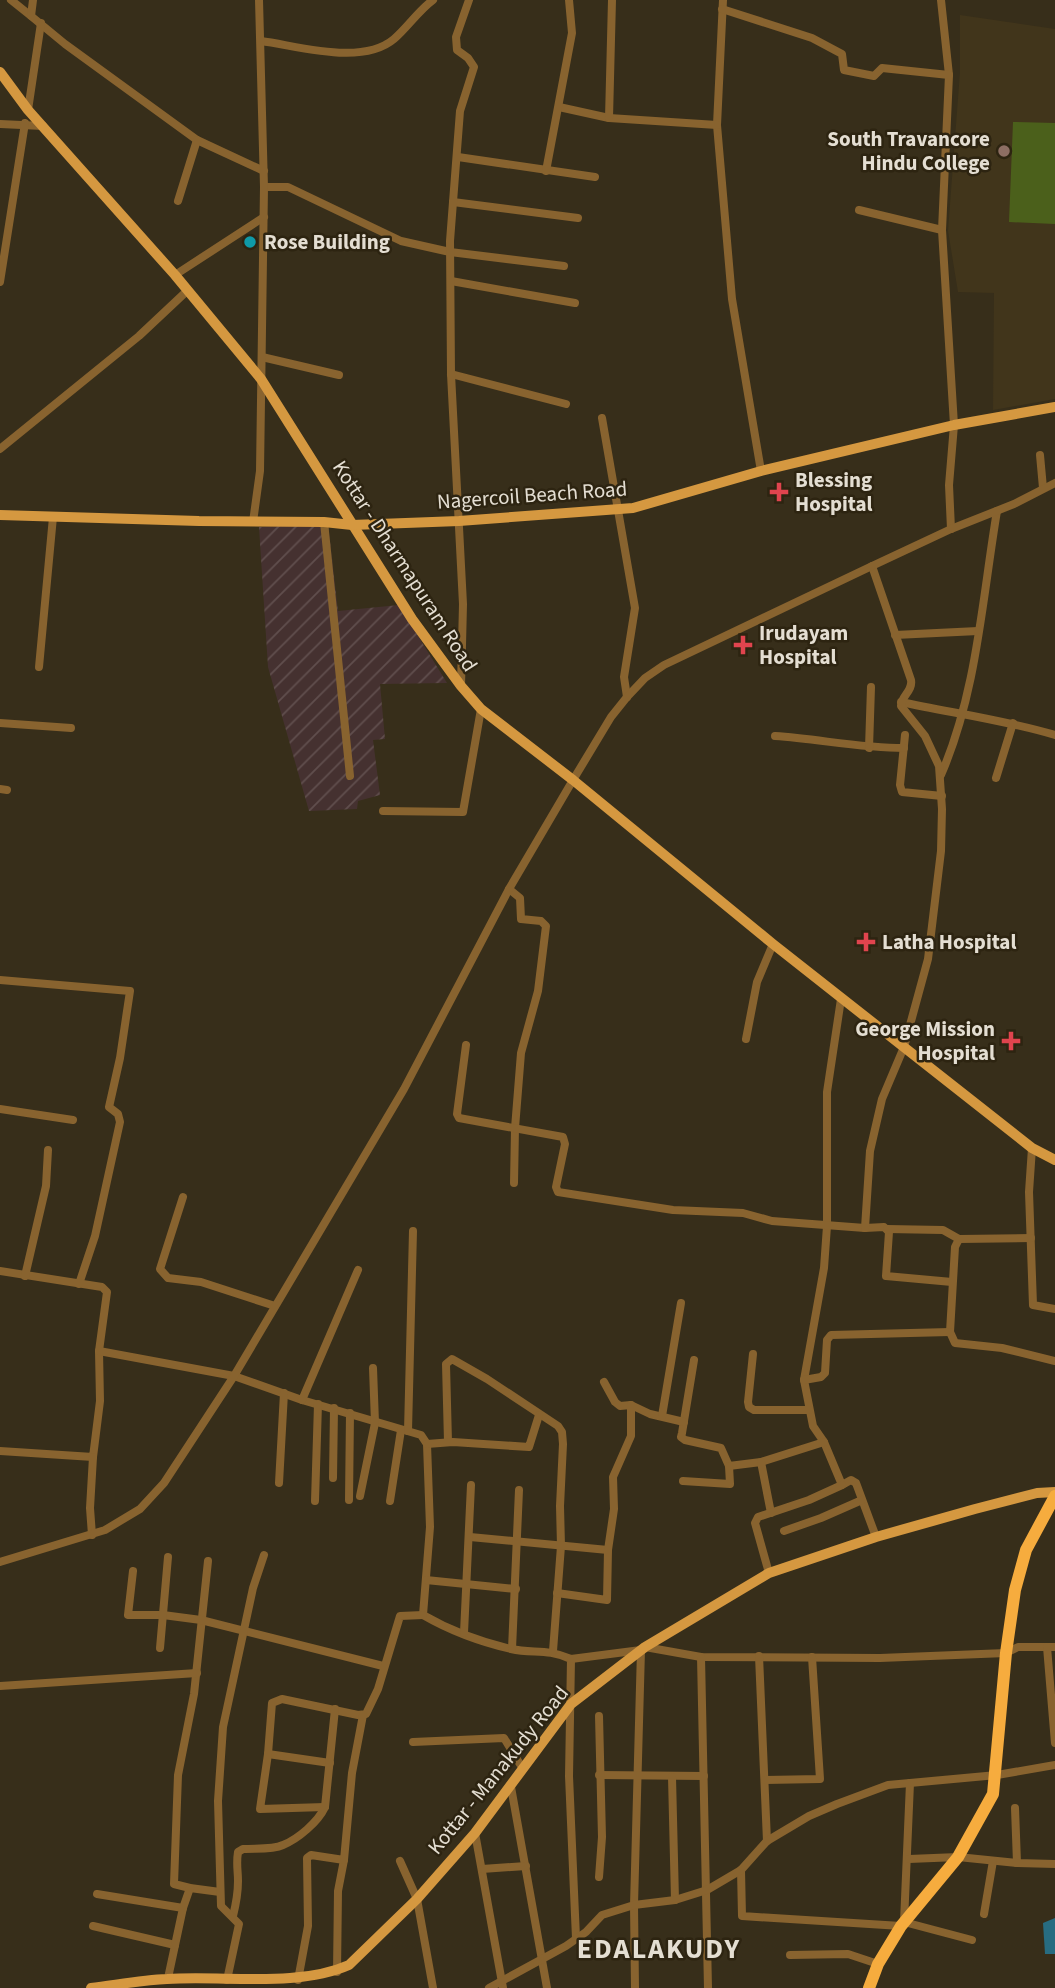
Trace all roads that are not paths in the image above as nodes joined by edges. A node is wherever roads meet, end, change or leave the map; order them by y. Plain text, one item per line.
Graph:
1 (10, 0) edge
2 (33, 0) edge
3 (259, 0) edge
4 (433, 0) edge
5 (469, 0) edge
6 (569, 0) edge
7 (612, 0) edge
8 (942, 0) edge
9 (723, 5) edge
10 (31, 16) junction
11 (41, 23) junction
12 (261, 41) junction
13 (0, 72) edge
14 (949, 75) junction
15 (559, 107) junction
16 (28, 110) junction
17 (609, 118) junction
18 (0, 124) edge
19 (24, 124) junction
20 (717, 125) junction
21 (43, 126) junction
22 (197, 140) junction
23 (458, 157) junction
24 (264, 171) junction
25 (546, 171) junction
26 (595, 177) dead end
27 (264, 187) junction
28 (178, 201) dead end
29 (453, 202) junction
30 (859, 210) dead end
31 (264, 217) junction
32 (578, 218) dead end
33 (942, 230) junction
34 (450, 252) junction
35 (564, 266) dead end
36 (176, 275) junction
37 (451, 281) junction
38 (0, 282) edge
39 (188, 290) junction
40 (575, 303) dead end
41 (262, 357) junction
42 (451, 374) junction
43 (340, 375) dead end
44 (261, 379) junction
45 (566, 404) dead end
46 (1055, 407) edge
47 (602, 418) dead end
48 (954, 425) junction
49 (0, 449) edge
50 (1040, 455) dead end
51 (761, 471) junction
52 (1055, 483) edge
53 (1043, 488) junction
54 (617, 509) junction
55 (997, 511) junction
56 (0, 515) edge
57 (53, 517) junction
58 (253, 522) junction
59 (324, 522) junction
60 (459, 522) junction
61 (352, 525) junction
62 (951, 530) junction
63 (872, 566) junction
64 (978, 631) junction
65 (895, 635) junction
66 (39, 667) dead end
67 (461, 686) junction
68 (872, 687) dead end
69 (627, 696) junction
70 (901, 702) junction
71 (481, 709) junction
72 (964, 716) junction
73 (0, 723) edge
74 (1013, 723) junction
75 (71, 728) dead end
76 (905, 735) dead end
77 (1055, 735) edge
78 (775, 736) dead end
79 (869, 748) junction
80 (904, 748) junction
81 (351, 776) dead end
82 (940, 778) junction
83 (996, 778) dead end
84 (573, 780) junction
85 (942, 796) junction
86 (383, 811) dead end
87 (509, 890) junction
88 (773, 944) junction
89 (0, 981) edge
90 (841, 999) junction
91 (747, 1039) dead end
92 (466, 1045) dead end
93 (904, 1047) junction
94 (0, 1109) edge
95 (74, 1119) dead end
96 (514, 1128) junction
97 (1032, 1148) junction
98 (48, 1150) dead end
99 (1055, 1160) edge
100 (514, 1184) dead end
101 (183, 1197) dead end
102 (827, 1226) junction
103 (865, 1228) junction
104 (887, 1228) junction
105 (413, 1231) dead end
106 (1031, 1238) junction
107 (959, 1239) junction
108 (358, 1270) dead end
109 (0, 1271) edge
110 (25, 1276) junction
111 (952, 1282) junction
112 (79, 1284) junction
113 (681, 1303) dead end
114 (275, 1306) junction
115 (1055, 1309) edge
116 (950, 1332) junction
117 (99, 1350) junction
118 (753, 1354) dead end
119 (694, 1360) dead end
120 (1055, 1361) edge
121 (373, 1368) dead end
122 (234, 1376) junction
123 (804, 1380) junction
124 (604, 1382) dead end
125 (284, 1393) junction
126 (302, 1400) junction
127 (318, 1404) junction
128 (631, 1405) junction
129 (334, 1408) junction
130 (809, 1410) junction
131 (350, 1413) junction
132 (539, 1416) junction
133 (662, 1416) junction
134 (684, 1422) junction
135 (375, 1423) junction
136 (404, 1430) junction
137 (448, 1442) junction
138 (824, 1442) junction
139 (427, 1444) junction
140 (0, 1451) edge
141 (93, 1457) junction
142 (761, 1462) junction
143 (729, 1466) junction
144 (333, 1478) dead end
145 (683, 1481) dead end
146 (279, 1483) dead end
147 (471, 1485) dead end
148 (842, 1485) junction
149 (519, 1489) dead end
150 (1055, 1494) edge
151 (360, 1496) dead end
152 (349, 1500) dead end
153 (862, 1500) junction
154 (315, 1501) dead end
155 (390, 1501) dead end
156 (771, 1513) junction
157 (784, 1531) dead end
158 (92, 1535) junction
159 (470, 1537) junction
160 (876, 1537) junction
161 (518, 1539) junction
162 (561, 1546) junction
163 (608, 1550) junction
164 (264, 1555) dead end
165 (168, 1557) dead end
166 (208, 1561) dead end
167 (0, 1562) edge
168 (132, 1571) dead end
169 (769, 1573) junction
170 (426, 1580) junction
171 (467, 1583) junction
172 (516, 1589) junction
173 (557, 1593) junction
174 (163, 1615) junction
175 (423, 1615) junction
176 (201, 1620) junction
177 (243, 1629) junction
178 (464, 1633) junction
179 (1051, 1647) edge
180 (160, 1648) dead end
181 (643, 1648) junction
182 (512, 1649) junction
183 (553, 1651) junction
184 (1006, 1653) junction
185 (701, 1657) junction
186 (759, 1657) junction
187 (812, 1657) junction
188 (571, 1659) junction
189 (383, 1666) junction
190 (197, 1673) junction
191 (0, 1686) edge
192 (571, 1704) junction
193 (335, 1709) junction
194 (363, 1714) junction
195 (599, 1716) dead end
196 (413, 1742) dead end
197 (1055, 1743) edge
198 (268, 1754) junction
199 (330, 1763) junction
200 (1055, 1765) edge
201 (523, 1769) junction
202 (599, 1775) junction
203 (997, 1775) junction
204 (704, 1776) junction
205 (639, 1777) junction
206 (673, 1777) junction
207 (765, 1780) junction
208 (910, 1783) junction
209 (510, 1787) junction
210 (325, 1807) junction
211 (1014, 1808) dead end
212 (475, 1833) junction
213 (767, 1841) junction
214 (958, 1857) junction
215 (909, 1859) junction
216 (344, 1860) junction
217 (400, 1861) dead end
218 (993, 1861) junction
219 (1017, 1863) junction
220 (1055, 1864) edge
221 (526, 1866) junction
222 (482, 1869) junction
223 (741, 1870) junction
224 (599, 1877) dead end
225 (186, 1887) junction
226 (707, 1890) junction
227 (220, 1892) junction
228 (97, 1894) dead end
229 (417, 1899) junction
230 (675, 1900) junction
231 (634, 1905) junction
232 (183, 1908) junction
233 (984, 1914) dead end
234 (233, 1916) junction
235 (903, 1924) junction
236 (93, 1926) dead end
237 (576, 1938) junction
238 (972, 1940) dead end
239 (175, 1945) junction
240 (790, 1955) dead end
241 (540, 1958) junction
242 (878, 1964) junction
243 (337, 1972) junction
244 (168, 1978) junction
245 (227, 1980) junction
246 (298, 1980) junction
247 (502, 1984) edge
248 (91, 1988) edge
249 (433, 1988) edge
250 (489, 1988) edge
251 (547, 1988) edge
252 (635, 1988) edge
253 (708, 1988) edge
254 (869, 1988) edge

1 - 10 street
2 - 10 street
3 - 12 street
4 - 12 street
5 - 23 street
6 - 15 street
7 - 17 street
8 - 14 street
9 - 14 street
9 - 20 street
10 - 11 street
11 - 16 street
11 - 22 street
12 - 24 street
13 - 16 main road, Kottar - Dharmapuram Road
14 - 33 street
15 - 17 street
15 - 25 street
16 - 21 main road, Kottar - Dharmapuram Road
17 - 20 street
18 - 19 street
19 - 21 street
19 - 38 street
20 - 51 street
21 - 36 main road, Kottar - Dharmapuram Road
22 - 24 street
22 - 28 street
23 - 25 street
23 - 29 street
24 - 27 street
25 - 26 street
27 - 31 street
27 - 34 street
29 - 32 street
29 - 34 street
30 - 33 street
31 - 36 street
31 - 41 street
33 - 48 street
34 - 35 street
34 - 37 street
36 - 39 main road, Kottar - Dharmapuram Road
37 - 40 street
37 - 42 street
39 - 44 main road, Kottar - Dharmapuram Road
39 - 49 street
41 - 43 street
41 - 44 street
42 - 45 street
42 - 60 street
44 - 58 street
44 - 61 main road, Kottar - Dharmapuram Road
46 - 48 main road, Nagercoil Beach Road
47 - 54 street
48 - 51 main road, Nagercoil Beach Road
48 - 62 street
50 - 53 street
51 - 54 main road, Nagercoil Beach Road
52 - 53 street
53 - 55 street
54 - 60 main road, Nagercoil Beach Road
54 - 69 street
55 - 62 street
55 - 64 street
56 - 57 main road, Nagercoil Beach Road
57 - 58 main road, Nagercoil Beach Road
57 - 66 street
58 - 59 main road, Nagercoil Beach Road
59 - 61 main road, Nagercoil Beach Road
59 - 81 street
60 - 61 main road, Nagercoil Beach Road
60 - 67 street
61 - 67 main road, Kottar - Dharmapuram Road
62 - 63 street
63 - 65 street
63 - 69 street
64 - 65 street
64 - 72 street
65 - 70 street
67 - 71 main road, Kottar - Dharmapuram Road
68 - 79 street
69 - 84 street
70 - 72 street
70 - 82 street
71 - 84 main road, Kottar - Dharmapuram Road
71 - 86 street
72 - 74 street
72 - 82 street
73 - 75 street
74 - 77 street
74 - 83 street
76 - 80 street
78 - 79 street
79 - 80 street
80 - 85 street
82 - 85 street
84 - 87 street
84 - 88 main road, Kottar - Dharmapuram Road
85 - 93 street
87 - 96 street
87 - 114 street
88 - 90 main road, Kottar - Dharmapuram Road
88 - 91 street
89 - 112 street
90 - 93 main road, Kottar - Dharmapuram Road
90 - 102 street
92 - 96 street
93 - 97 main road, Kottar - Dharmapuram Road
93 - 103 street
94 - 95 street
96 - 100 street
96 - 102 street
97 - 99 main road, Kottar - Dharmapuram Road
97 - 106 street
98 - 110 street
101 - 114 street
102 - 103 street
102 - 123 street
103 - 104 street
104 - 107 street
104 - 111 street
105 - 136 street
106 - 107 street
106 - 115 street
107 - 111 street
108 - 126 street
109 - 110 street
110 - 112 street
111 - 116 street
112 - 117 street
113 - 133 street
114 - 122 street
116 - 120 street
116 - 123 street
117 - 122 street
117 - 141 street
118 - 130 street
119 - 134 street
121 - 135 street
122 - 125 street
122 - 158 street
123 - 130 street
124 - 128 street
125 - 126 street
125 - 146 street
126 - 127 street
127 - 129 street
127 - 154 street
128 - 133 street
128 - 163 street
129 - 131 street
129 - 144 street
130 - 138 street
131 - 135 street
131 - 152 street
132 - 137 street
132 - 137 street
132 - 162 street
133 - 134 street
134 - 143 street
135 - 136 street
135 - 151 street
136 - 139 street
136 - 155 street
137 - 139 street
138 - 142 street
138 - 148 street
139 - 170 street
140 - 141 street
141 - 158 street
142 - 143 street
142 - 156 street
143 - 145 street
147 - 159 street
148 - 153 street
148 - 156 street
149 - 161 street
150 - 160 main road, Kottar - Manakudy Road
150 - 184 highway
153 - 157 street
153 - 160 street
156 - 169 street
158 - 167 street
159 - 161 street
159 - 171 street
160 - 169 main road, Kottar - Manakudy Road
161 - 162 street
161 - 172 street
162 - 163 street
162 - 173 street
163 - 173 street
164 - 177 street
165 - 174 street
166 - 176 street
168 - 174 street
169 - 181 main road, Kottar - Manakudy Road
170 - 171 street
170 - 175 street
171 - 172 street
171 - 178 street
172 - 182 street
173 - 183 street
174 - 176 street
174 - 180 street
175 - 178 street
175 - 189 street
176 - 177 street
176 - 190 street
177 - 189 street
177 - 227 street
178 - 182 street
179 - 184 street
179 - 197 street
181 - 185 street
181 - 188 street
181 - 192 main road, Kottar - Manakudy Road
181 - 205 street
182 - 183 street
183 - 188 street
184 - 187 street
184 - 203 highway
185 - 186 street
185 - 204 street
186 - 187 street
186 - 207 street
187 - 207 street
188 - 192 street
189 - 194 street
190 - 191 street
190 - 225 street
192 - 201 main road, Kottar - Manakudy Road
192 - 237 street
193 - 194 street
193 - 198 street
193 - 199 street
194 - 216 street
195 - 202 street
196 - 201 street
198 - 199 street
198 - 210 street
199 - 210 street
200 - 203 street
201 - 209 main road, Kottar - Manakudy Road
202 - 205 street
202 - 224 street
203 - 208 street
203 - 214 highway
204 - 206 street
204 - 226 street
205 - 206 street
205 - 231 street
206 - 230 street
207 - 213 street
208 - 213 street
208 - 215 street
209 - 212 main road, Kottar - Manakudy Road
209 - 221 street
210 - 234 street
211 - 219 street
212 - 222 street
212 - 229 main road, Kottar - Manakudy Road
213 - 223 street
214 - 215 street
214 - 218 street
214 - 235 highway
215 - 235 street
216 - 243 street
216 - 246 street
217 - 229 street
218 - 219 street
218 - 233 street
219 - 220 street
221 - 222 street
221 - 241 street
222 - 247 street
223 - 226 street
223 - 235 street
225 - 227 street
225 - 232 street
226 - 230 street
226 - 253 street
227 - 234 street
228 - 232 street
229 - 243 main road, Kottar - Manakudy Road
229 - 249 street
230 - 231 street
231 - 237 street
231 - 252 street
232 - 239 street
234 - 245 street
235 - 238 street
235 - 242 highway
236 - 239 street
237 - 241 street
239 - 244 street
240 - 242 street
241 - 247 street
241 - 251 street
242 - 254 highway
243 - 246 main road, Kottar - Manakudy Road
244 - 245 main road, Kottar - Manakudy Road
244 - 248 main road, Kottar - Manakudy Road
245 - 246 main road, Kottar - Manakudy Road
247 - 250 street

